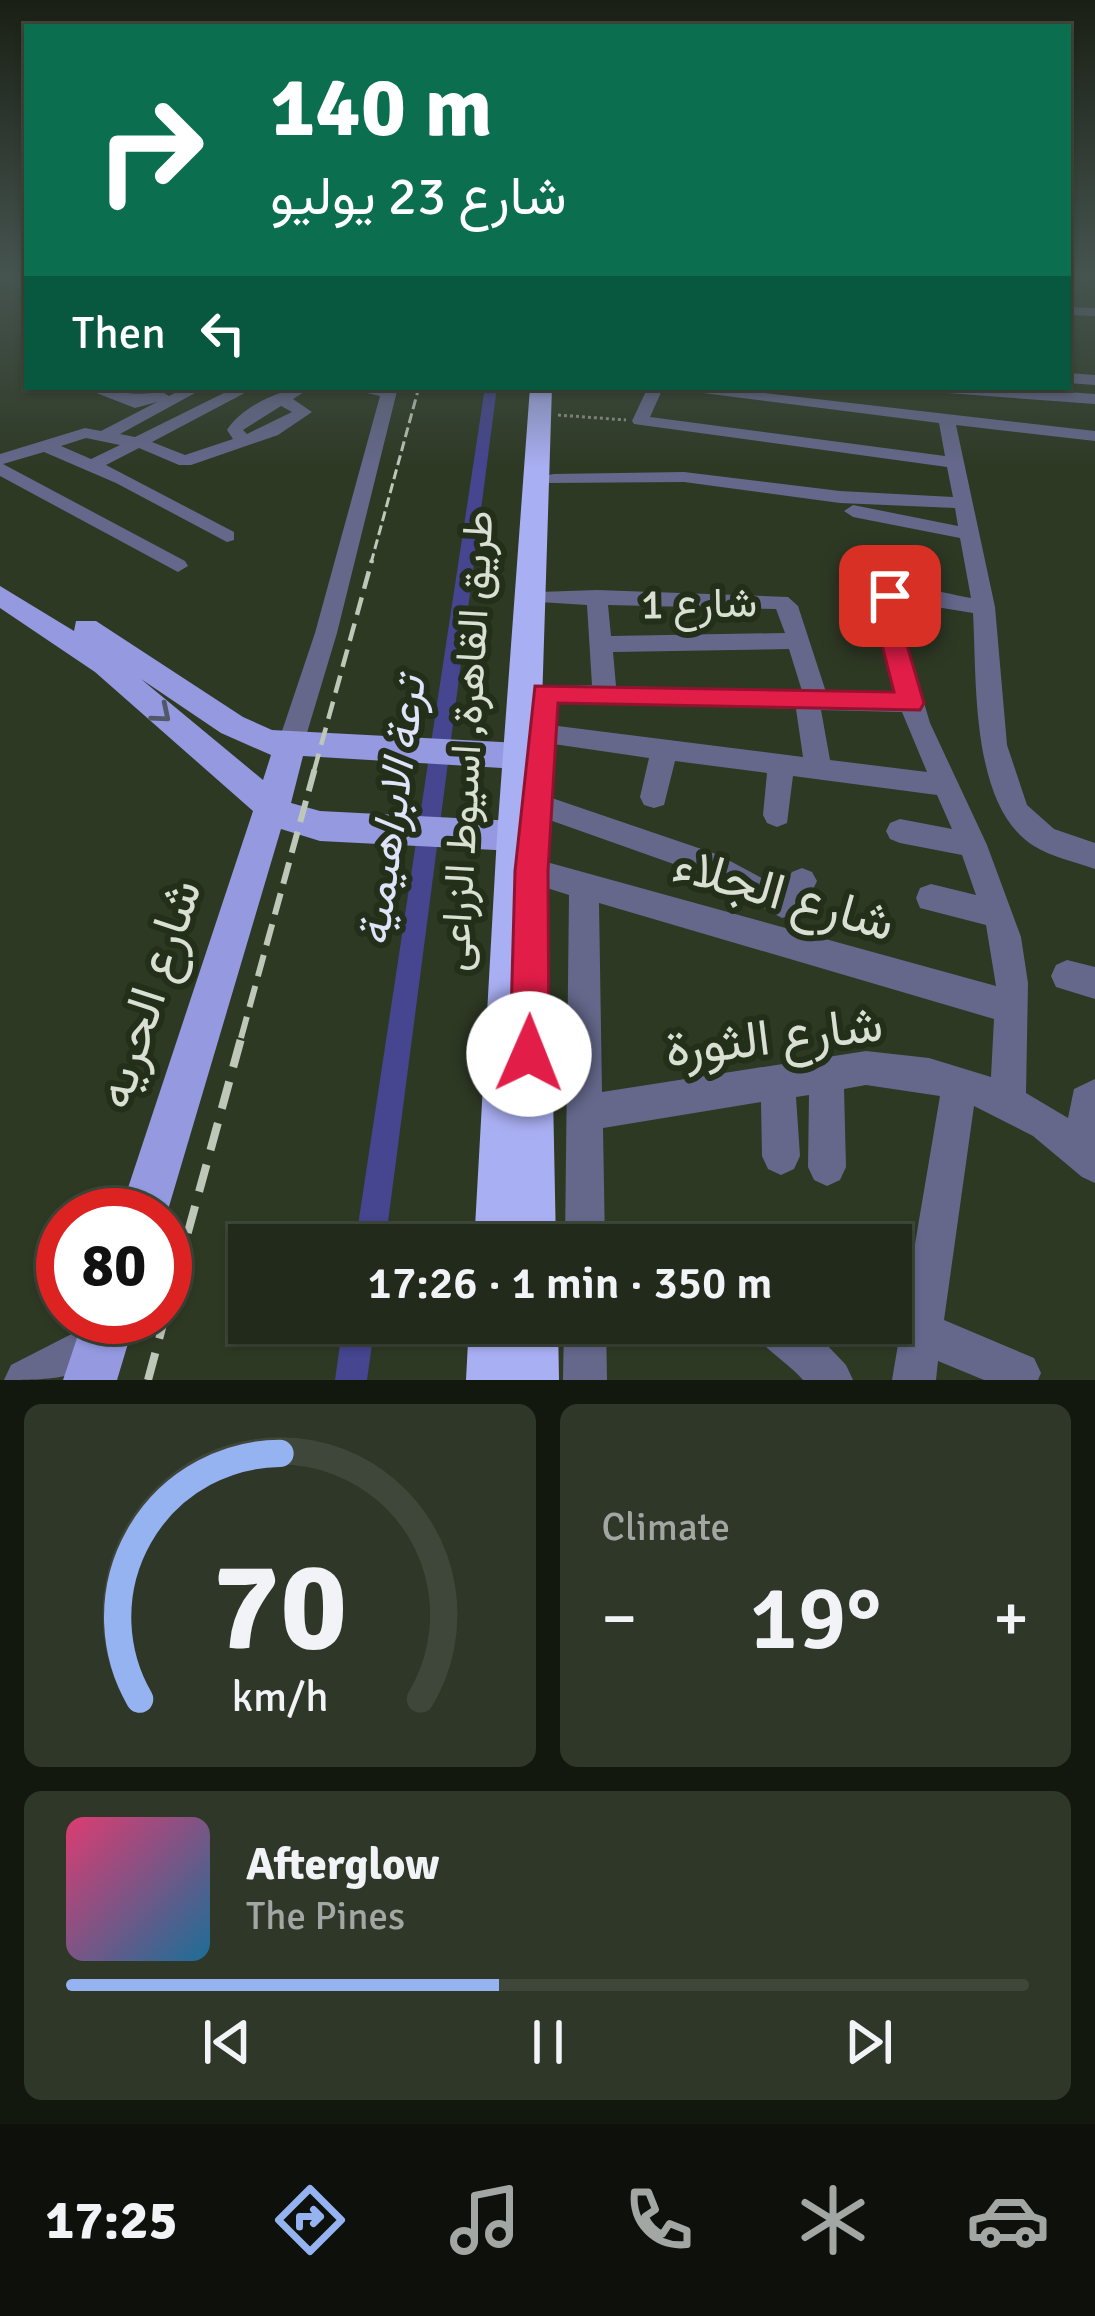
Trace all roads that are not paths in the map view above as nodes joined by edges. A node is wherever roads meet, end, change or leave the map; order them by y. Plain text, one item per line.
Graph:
1 (99, 390) edge
2 (172, 390) edge
3 (192, 390) edge
4 (242, 390) edge
5 (298, 390) edge
6 (390, 390) edge
7 (655, 390) edge
8 (700, 390) edge
9 (1014, 390) edge
10 (1061, 392) edge
11 (552, 396) edge
12 (281, 399) junction
13 (791, 399) junction
14 (1095, 399) edge
15 (946, 418) junction
16 (106, 435) junction
17 (1095, 436) edge
18 (243, 441) junction
19 (786, 441) junction
20 (142, 443) junction
21 (43, 445) junction
22 (0, 460) edge
23 (955, 463) junction
24 (93, 465) junction
25 (0, 469) edge
26 (554, 479) junction
27 (840, 503) junction
28 (963, 503) junction
29 (968, 534) junction
30 (227, 536) dead end
31 (178, 566) dead end
32 (0, 573) edge
33 (0, 595) edge
34 (547, 597) junction
35 (597, 597) junction
36 (984, 607) junction
37 (798, 641) junction
38 (601, 644) junction
39 (545, 693) junction
40 (605, 694) junction
41 (812, 700) junction
42 (910, 703) junction
43 (290, 746) junction
44 (515, 748) junction
45 (664, 749) junction
46 (781, 764) junction
47 (818, 768) junction
48 (945, 785) junction
49 (654, 797) dead end
50 (271, 808) junction
51 (777, 815) dead end
52 (511, 824) junction
53 (900, 831) dead end
54 (973, 845) junction
55 (1095, 856) edge
56 (532, 871) junction
57 (802, 881) dead end
58 (584, 887) junction
59 (931, 898) dead end
60 (1000, 914) junction
61 (1011, 1007) junction
62 (826, 1074) junction
63 (778, 1082) junction
64 (960, 1083) junction
65 (1095, 1096) edge
66 (1008, 1102) junction
67 (584, 1113) junction
68 (781, 1156) dead end
69 (1090, 1159) edge
70 (827, 1167) dead end
71 (151, 1188) edge
72 (501, 1224) edge
73 (529, 1224) edge
74 (585, 1224) edge
75 (921, 1332) junction
76 (497, 1344) edge
77 (529, 1344) edge
78 (585, 1344) edge
79 (800, 1344) edge
80 (102, 1345) edge
81 (1018, 1373) dead end
82 (26, 1380) edge
83 (496, 1380) edge
84 (529, 1380) edge
85 (585, 1380) edge
86 (831, 1380) edge
87 (914, 1380) edge

1 - 2 street
3 - 16 street
4 - 20 street
5 - 12 street
6 - 43 street
7 - 19 street
8 - 13 street
9 - 10 street
10 - 14 street
11 - 26 highway, طريق القاهرة, اسيوط الزراعى
11 - 44 highway, طريق القاهرة, اسيوط الزراعى
12 - 18 street
12 - 18 street
13 - 15 street
13 - 19 street
15 - 17 street
15 - 23 street
16 - 20 street
16 - 21 street
18 - 20 street
19 - 23 street
20 - 24 street
21 - 22 street
21 - 24 street
23 - 28 street
24 - 30 street
25 - 31 street
26 - 27 street
26 - 34 highway, طريق القاهرة, اسيوط الزراعى
27 - 28 street
27 - 29 street
28 - 29 street
29 - 36 street
32 - 43 main road
33 -> 50 main road
34 - 35 street
34 - 39 highway, طريق القاهرة, اسيوط الزراعى
35 - 37 street
35 - 38 street
36 - 42 street
36 - 55 street
37 - 38 street, شارع 1
37 - 41 street
38 - 40 street
39 - 40 street
39 - 44 highway, طريق القاهرة, اسيوط الزراعى
40 - 41 street
41 - 42 street
41 - 47 street
42 - 48 street
43 - 44 main road
43 - 50 main road, شارع الحريه
44 - 45 street
44 - 52 highway, طريق القاهرة, اسيوط الزراعى
45 - 46 street
45 - 49 street
46 - 47 street
46 - 51 street
47 - 48 street
48 - 54 street
50 - 52 main road
50 - 71 main road, شارع الحريه
52 - 56 highway, طريق القاهرة, اسيوط الزراعى
52 - 57 street
52 - 72 highway, طريق القاهرة, اسيوط الزراعى
53 - 54 street
54 - 60 street
56 - 58 street, شارع الجلاء
56 - 73 highway, طريق القاهرة, اسيوط الزراعى
58 - 61 street, شارع الجلاء
58 - 67 street
59 - 60 street
60 - 61 street
61 - 66 street
62 - 63 street, شارع الثورة
62 - 64 street, شارع الثورة
62 - 70 street
63 - 67 street, شارع الثورة
63 - 68 street
64 - 66 street, شارع الثورة
64 - 75 street
65 - 69 street
66 - 69 street, شارع الثورة
67 - 74 street
75 - 81 street
75 - 87 street
76 - 83 highway
77 - 84 highway
78 - 85 street
79 - 86 street
80 - 82 street

